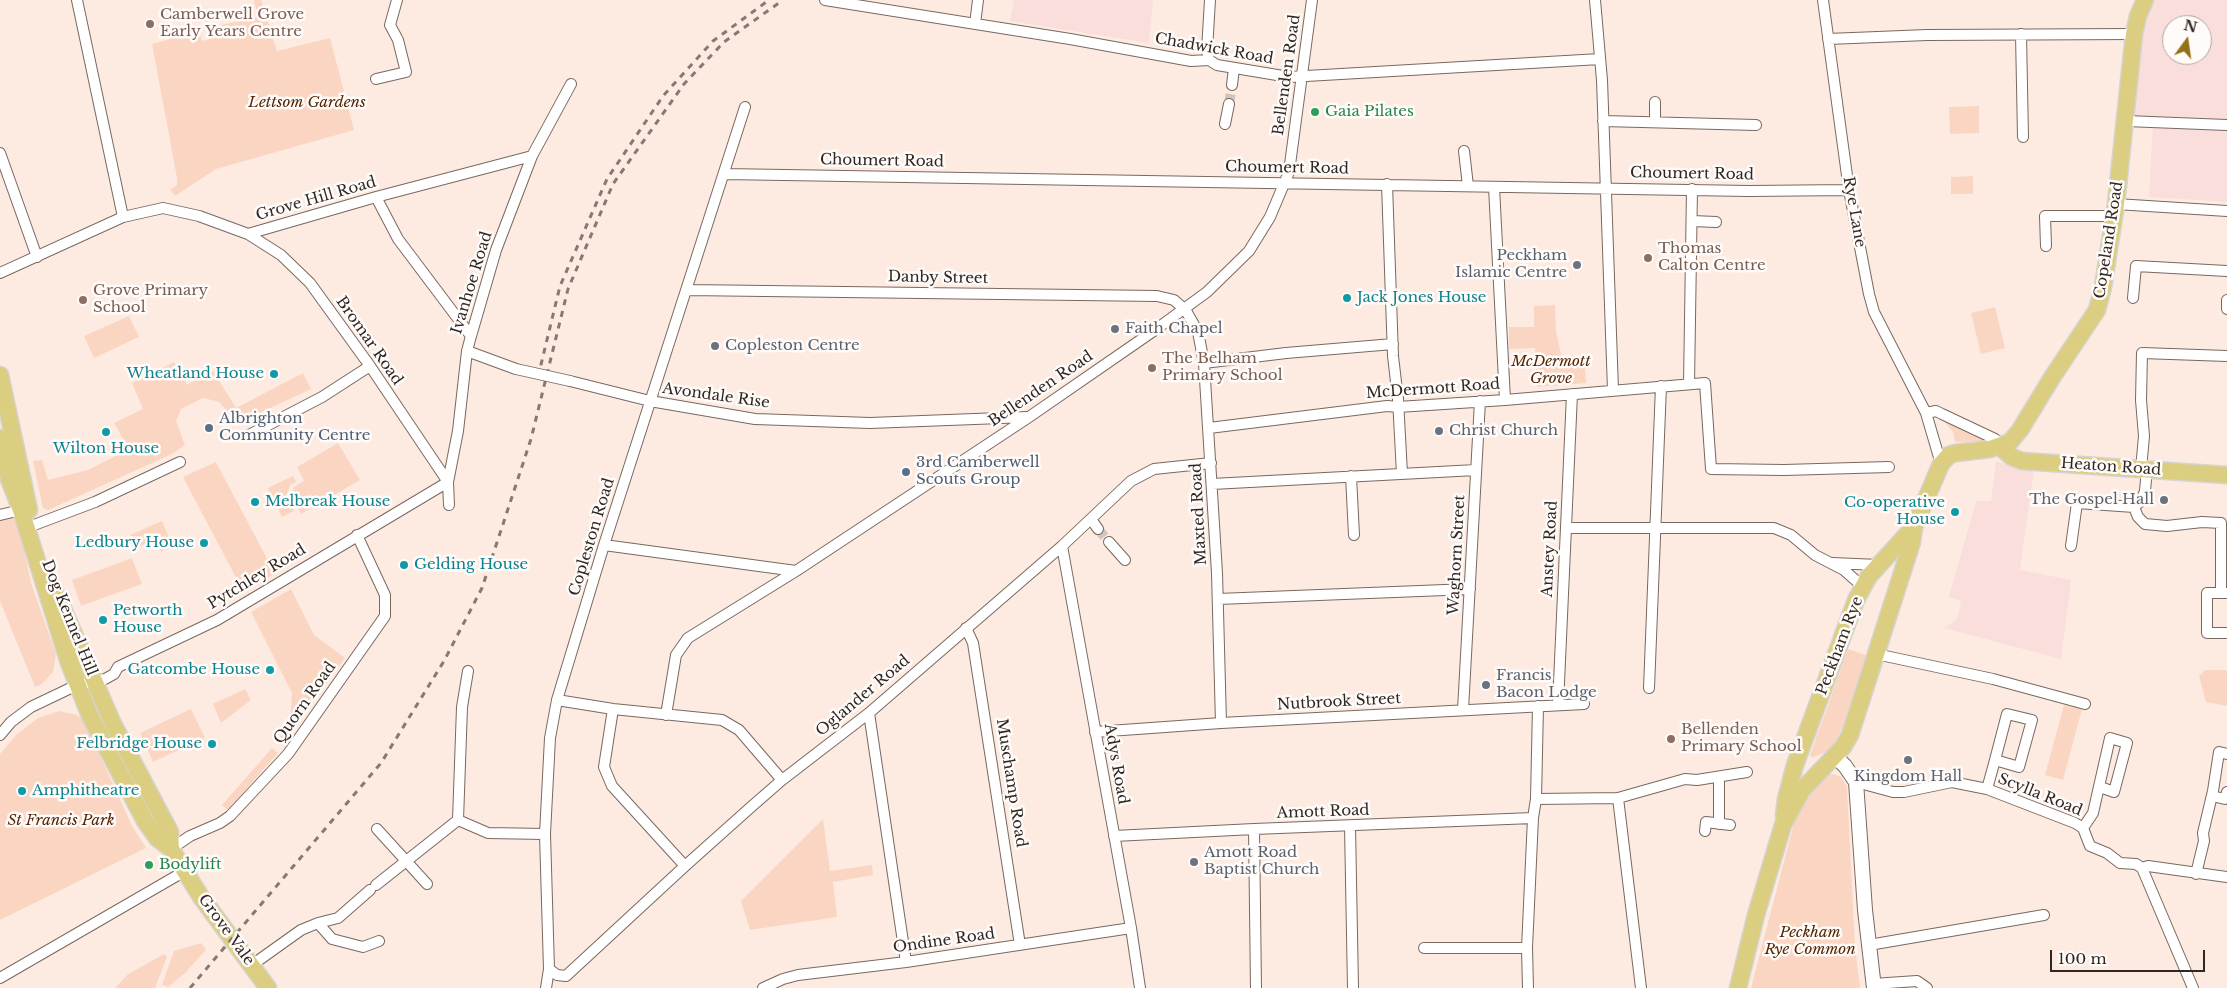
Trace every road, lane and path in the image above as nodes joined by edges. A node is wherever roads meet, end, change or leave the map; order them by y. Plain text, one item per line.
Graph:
1 (77, 0) edge
2 (397, 0) edge
3 (825, 0) edge
4 (978, 0) edge
5 (1210, 0) edge
6 (1312, 0) edge
7 (1595, 0) edge
8 (1823, 0) edge
9 (2145, 0) edge
10 (975, 24) junction
11 (2021, 34) junction
12 (2134, 34) junction
13 (1828, 39) junction
14 (1600, 59) junction
15 (1208, 60) junction
16 (1234, 68) junction
17 (1302, 77) junction
18 (376, 79) dead end
19 (572, 84) dead end
20 (1232, 85) tunnel mouth
21 (1655, 102) dead end
22 (1229, 104) tunnel mouth
23 (745, 107) dead end
24 (2126, 121) junction
25 (1603, 122) junction
26 (1655, 122) junction
27 (1225, 124) dead end
28 (1756, 125) dead end
29 (2227, 125) edge
30 (2023, 137) dead end
31 (1464, 151) dead end
32 (0, 154) edge
33 (532, 156) junction
34 (724, 174) junction
35 (1286, 183) junction
36 (1387, 184) junction
37 (1468, 186) junction
38 (1494, 187) junction
39 (1606, 188) junction
40 (1692, 189) junction
41 (1849, 190) junction
42 (376, 196) junction
43 (2115, 210) junction
44 (2227, 211) edge
45 (123, 217) junction
46 (1692, 221) junction
47 (1716, 222) dead end
48 (248, 234) junction
49 (2046, 246) dead end
50 (37, 257) junction
51 (2227, 271) edge
52 (0, 273) edge
53 (687, 290) junction
54 (2133, 298) dead end
55 (2227, 300) edge
56 (1184, 309) junction
57 (2226, 309) edge
58 (471, 336) junction
59 (1393, 344) junction
60 (467, 351) junction
61 (2227, 356) edge
62 (1204, 363) junction
63 (370, 366) junction
64 (0, 375) edge
65 (1689, 384) junction
66 (1662, 386) junction
67 (1613, 390) junction
68 (1572, 394) junction
69 (1505, 400) junction
70 (650, 401) junction
71 (1480, 401) junction
72 (1398, 407) junction
73 (1926, 413) junction
74 (1029, 417) junction
75 (1209, 428) junction
76 (249, 435) dead end
77 (0, 438) edge
78 (2000, 447) junction
79 (180, 462) dead end
80 (1211, 463) junction
81 (1941, 464) junction
82 (1889, 467) dead end
83 (2144, 469) junction
84 (1476, 470) junction
85 (1402, 474) junction
86 (2227, 475) edge
87 (1351, 476) junction
88 (448, 482) junction
89 (1212, 484) junction
90 (449, 505) dead end
91 (2134, 507) junction
92 (21, 510) junction
93 (0, 515) edge
94 (1091, 519) junction
95 (30, 527) junction
96 (1098, 528) tunnel mouth
97 (1566, 528) junction
98 (1656, 528) junction
99 (1914, 528) junction
100 (357, 535) junction
101 (1354, 535) dead end
102 (1109, 542) tunnel mouth
103 (604, 545) junction
104 (1062, 546) junction
105 (2071, 546) dead end
106 (1125, 560) dead end
107 (1831, 563) junction
108 (1879, 565) junction
109 (796, 571) junction
110 (1898, 582) junction
111 (1862, 586) junction
112 (1470, 589) junction
113 (2224, 593) edge
114 (1218, 599) junction
115 (966, 628) junction
116 (2227, 633) edge
117 (1876, 654) junction
118 (468, 671) dead end
119 (94, 680) junction
120 (77, 685) junction
121 (1649, 688) dead end
122 (557, 700) junction
123 (1584, 704) dead end
124 (2085, 704) dead end
125 (1558, 705) junction
126 (1538, 706) junction
127 (613, 709) junction
128 (1463, 710) junction
129 (869, 713) junction
130 (666, 715) junction
131 (1221, 723) junction
132 (1095, 732) junction
133 (0, 735) edge
134 (2227, 754) edge
135 (1835, 756) junction
136 (1797, 759) junction
137 (1994, 760) junction
138 (1821, 768) junction
139 (1747, 772) dead end
140 (1719, 777) junction
141 (782, 780) junction
142 (1856, 782) junction
143 (2100, 788) junction
144 (1987, 789) junction
145 (2227, 792) edge
146 (2212, 796) junction
147 (1618, 798) junction
148 (1536, 799) junction
149 (1533, 818) junction
150 (458, 820) junction
151 (1719, 824) junction
152 (1730, 825) dead end
153 (1350, 826) junction
154 (1783, 826) junction
155 (1254, 828) junction
156 (2083, 828) junction
157 (377, 829) dead end
158 (1705, 831) dead end
159 (545, 834) junction
160 (1114, 836) junction
161 (171, 849) junction
162 (405, 860) junction
163 (685, 866) junction
164 (2142, 868) junction
165 (185, 871) junction
166 (2196, 874) junction
167 (2227, 877) edge
168 (427, 884) dead end
169 (2044, 915) dead end
170 (318, 923) junction
171 (1131, 928) junction
172 (379, 941) dead end
173 (1020, 945) junction
174 (1868, 945) junction
175 (1424, 948) dead end
176 (1527, 948) junction
177 (906, 962) junction
178 (252, 965) junction
179 (548, 969) junction
180 (0, 978) edge
181 (1874, 986) edge
182 (268, 988) edge
183 (546, 988) edge
184 (764, 988) edge
185 (1140, 988) edge
186 (1256, 988) edge
187 (1354, 988) edge
188 (1528, 988) edge
189 (1641, 988) edge
190 (1738, 988) edge
191 (1927, 988) edge
192 (2193, 988) edge

1 - 45 street
2 - 18 street
3 - 10 street, Chadwick Road
4 - 10 street
5 - 15 street
6 - 17 street, Bellenden Road
7 - 14 street
8 - 13 street, Rye Lane
9 - 12 main road, Copeland Road
10 - 15 street, Chadwick Road
11 - 12 street
11 - 13 street
11 - 30 street
12 - 24 main road, Copeland Road
13 - 41 street, Rye Lane
14 - 17 street, Chadwick Road
14 - 25 street
15 - 16 street, Chadwick Road
16 - 17 street, Chadwick Road
16 - 20 street
17 - 35 street, Bellenden Road
19 - 33 street, Ivanhoe Road
21 - 26 street
22 - 27 street
23 - 34 street, Copleston Road
24 - 29 street
24 - 43 main road, Copeland Road
25 - 26 street
25 - 39 street
26 - 28 street
31 - 37 street
32 - 50 street
33 - 42 street, Grove Hill Road
33 - 58 street, Ivanhoe Road
34 - 35 street, Choumert Road
34 - 53 street, Copleston Road
35 - 36 street, Choumert Road
35 - 56 street, Bellenden Road
36 - 37 street, Choumert Road
36 - 59 street
37 - 38 street, Choumert Road
38 - 39 street, Choumert Road
38 - 69 street
39 - 40 street, Choumert Road
39 - 67 street
40 - 41 street, Choumert Road
40 - 46 street
41 - 73 street, Rye Lane
42 - 48 street, Grove Hill Road
42 - 58 street
43 - 44 street
43 - 49 street
43 - 78 main road, Copeland Road
45 - 48 street, Grove Hill Road
45 - 50 street, Grove Hill Road
46 - 47 street
46 - 65 street
48 - 63 street, Bromar Road
50 - 52 street, Grove Hill Road
51 - 54 street
53 - 56 street, Danby Street
53 - 70 street, Copleston Road
55 - 57 street
56 - 62 street, Maxted Road
56 - 74 street, Bellenden Road
58 - 60 street, Ivanhoe Road
59 - 62 street
59 - 72 street
60 - 70 street, Avondale Rise, bridge
60 - 88 street, Ivanhoe Road
61 - 83 street
62 - 75 street, Maxted Road
63 - 76 street
63 - 88 street, Bromar Road
64 - 95 main road, Dog Kennel Hill
65 - 66 street, McDermott Road
65 - 82 street
66 - 67 street, McDermott Road
66 - 98 street
67 - 68 street, McDermott Road
68 - 69 street, McDermott Road
68 - 97 street, Anstey Road
69 - 71 street, McDermott Road
70 - 74 street, Avondale Rise
70 - 103 street, Copleston Road
71 - 72 street, McDermott Road
71 - 84 street, Waghorn Street
72 - 75 street, McDermott Road
72 - 85 street
73 - 78 street
73 - 81 street, Rye Lane
74 - 109 street, Bellenden Road
75 - 80 street, Maxted Road
77 - 92 main road, Dog Kennel Hill
78 - 81 main road
78 - 83 main road, Heaton Road
79 - 95 street
80 - 89 street, Maxted Road
80 - 94 street, Oglander Road
81 - 99 main road
83 - 86 main road, Heaton Road
83 - 91 street
84 - 85 street
84 - 112 street, Waghorn Street
85 - 87 street
87 - 89 street
87 - 101 street
88 - 90 street, Ivanhoe Road
88 - 100 street, Pytchley Road
89 - 114 street, Maxted Road
91 - 105 street
91 - 113 street
92 - 93 street
92 - 95 main road, Dog Kennel Hill
94 - 96 street
94 - 104 street, Oglander Road
95 - 119 main road, Dog Kennel Hill
95 - 120 main road, Dog Kennel Hill
97 - 98 street, Peckham Rye
97 - 125 street, Anstey Road
98 - 107 street, Peckham Rye
98 - 121 street
99 - 108 main road
99 - 110 main road
100 - 119 street, Pytchley Road
100 - 161 street, Quorn Road
102 - 106 street
103 - 109 street
103 - 122 street, Copleston Road
104 - 115 street, Oglander Road
104 - 132 street, Adys Road
107 - 108 street
107 - 111 street, Peckham Rye
108 - 110 main road
108 - 111 main road
109 - 130 street, Bellenden Road
110 - 117 main road
111 - 136 main road, Peckham Rye
112 - 114 street
112 - 128 street, Waghorn Street
113 - 116 street
114 - 131 street, Maxted Road
115 - 129 street, Oglander Road
115 - 173 street, Muschamp Road
117 - 124 street
117 - 135 main road, Peckham Rye
118 - 150 street
119 - 120 street, Pytchley Road
119 - 161 main road, Dog Kennel Hill
120 - 133 street, Pytchley Road
120 - 161 main road, Dog Kennel Hill
122 - 127 street
122 - 159 street, Copleston Road
123 - 125 street, Nutbrook Street
125 - 126 street, Nutbrook Street
126 - 128 street, Nutbrook Street
126 - 148 street
127 - 130 street
127 - 163 street
128 - 131 street, Nutbrook Street
129 - 141 street, Oglander Road
129 - 177 street
130 - 141 street
131 - 132 street, Nutbrook Street
132 - 160 street, Adys Road
134 - 146 street
135 - 138 main road, Peckham Rye
135 - 142 street
136 - 138 main road
136 - 154 main road, Peckham Rye
137 - 137 street
137 - 144 street
138 - 154 main road, Peckham Rye
139 - 140 street
140 - 147 street
140 - 151 street
141 - 163 street, Oglander Road
142 - 144 street, Scylla Road
142 - 174 street
143 - 143 street
143 - 156 street
144 - 156 street, Scylla Road
145 - 146 street
146 - 166 street
147 - 148 street
147 - 189 street
148 - 149 street
149 - 153 street, Amott Road
149 - 176 street
150 - 159 street
150 - 162 street
151 - 152 street
151 - 158 street
153 - 155 street, Amott Road
153 - 187 street
154 - 190 main road, Peckham Rye
155 - 160 street, Amott Road
155 - 186 street
156 - 164 street, Scylla Road
157 - 162 street
159 - 179 street, Copleston Road
160 - 171 street, Adys Road
161 - 165 main road, Dog Kennel Hill
162 - 168 street
162 - 170 street
163 - 179 street, Oglander Road
164 - 166 street, Scylla Road
164 - 192 street
165 - 178 main road, Grove Vale
165 - 180 street
166 - 167 street, Scylla Road
169 - 174 street
170 - 172 street
170 - 178 street
171 - 173 street, Ondine Road
171 - 185 street, Adys Road
173 - 177 street, Ondine Road
174 - 181 street
175 - 176 street
176 - 188 street
177 - 184 street, Ondine Road
178 - 182 main road, Grove Vale
179 - 183 street, Copleston Road
181 - 191 street

